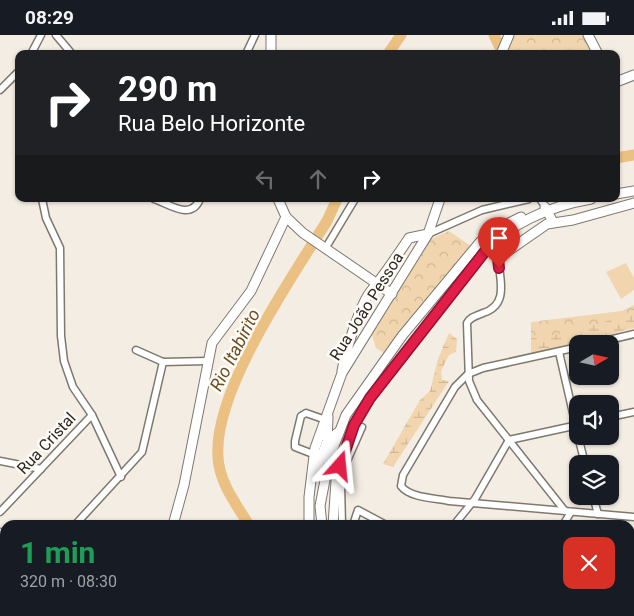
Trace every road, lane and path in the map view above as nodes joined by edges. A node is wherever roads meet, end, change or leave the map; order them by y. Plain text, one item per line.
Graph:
1 (41, 35) edge
2 (56, 35) edge
3 (255, 35) edge
4 (271, 35) edge
5 (509, 35) edge
6 (588, 35) edge
7 (33, 50) edge
8 (69, 50) edge
9 (248, 50) edge
10 (271, 50) edge
11 (503, 50) edge
12 (596, 50) edge
13 (15, 75) edge
14 (634, 75) edge
15 (620, 80) edge
16 (0, 90) edge
17 (634, 191) edge
18 (620, 193) edge
19 (43, 202) edge
20 (162, 202) edge
21 (198, 202) edge
22 (279, 202) edge
23 (353, 202) edge
24 (439, 202) edge
25 (516, 202) edge
26 (574, 202) edge
27 (634, 203) edge
28 (544, 205) edge
29 (286, 217) junction
30 (553, 222) junction
31 (428, 234) junction
32 (490, 245) junction
33 (323, 248) junction
34 (498, 258) junction
35 (378, 286) junction
36 (392, 294) junction
37 (634, 334) edge
38 (619, 338) edge
39 (569, 349) edge
40 (136, 350) dead end
41 (559, 352) junction
42 (207, 361) junction
43 (163, 362) junction
44 (342, 373) junction
45 (468, 374) junction
46 (569, 395) edge
47 (329, 409) junction
48 (634, 412) edge
49 (92, 415) junction
50 (619, 415) edge
51 (323, 419) junction
52 (362, 427) dead end
53 (569, 427) edge
54 (340, 430) junction
55 (509, 440) junction
56 (326, 444) junction
57 (313, 454) junction
58 (329, 459) junction
59 (0, 461) edge
60 (41, 469) junction
61 (121, 477) junction
62 (310, 489) junction
63 (472, 503) junction
64 (596, 505) edge
65 (568, 511) junction
66 (0, 512) edge
67 (598, 514) junction
68 (634, 517) edge
69 (80, 520) edge
70 (174, 520) edge
71 (309, 520) edge
72 (322, 520) edge
73 (332, 520) edge
74 (342, 520) edge
75 (355, 520) edge
76 (377, 520) edge
77 (458, 520) edge
78 (565, 520) edge

1 - 7 street
2 - 8 street
3 - 9 street
4 - 10 street
5 - 11 street
6 - 12 street
13 - 16 street
14 - 15 street
17 - 18 street
19 - 49 street
20 - 21 street
22 - 29 street
23 - 33 street
24 - 31 street, Rua João Pessoa
25 - 31 street
26 - 28 street
27 - 30 street
28 - 30 street
28 - 32 street
28 - 54 street
29 - 33 street
29 - 42 street
30 - 34 street
31 - 35 street, Rua João Pessoa
31 - 36 street, Rua João Pessoa
32 - 34 street
32 - 73 street
33 - 35 street
34 - 45 street
35 - 36 street
35 - 44 street, Rua João Pessoa
36 - 44 street, Rua João Pessoa
37 - 38 street
39 - 41 street
40 - 43 street
41 - 45 street
41 - 46 street
42 - 43 street
42 - 70 street
43 - 61 street
44 - 47 street
45 - 55 street
45 - 63 street
47 - 51 street
47 - 56 street
48 - 50 street
49 - 60 street, Rua Cristal
49 - 61 street
51 - 57 street
51 - 57 street
52 - 74 street
53 - 55 street
54 - 56 street
54 - 58 street
55 - 63 street
55 - 65 street
56 - 58 street
56 - 62 street
57 - 62 street
58 - 72 street
59 - 60 street
60 - 66 street, Rua Cristal
61 - 69 street
62 - 71 street
63 - 65 street
63 - 77 street
64 - 67 street
65 - 67 street
65 - 78 street
67 - 68 street
75 - 76 street

